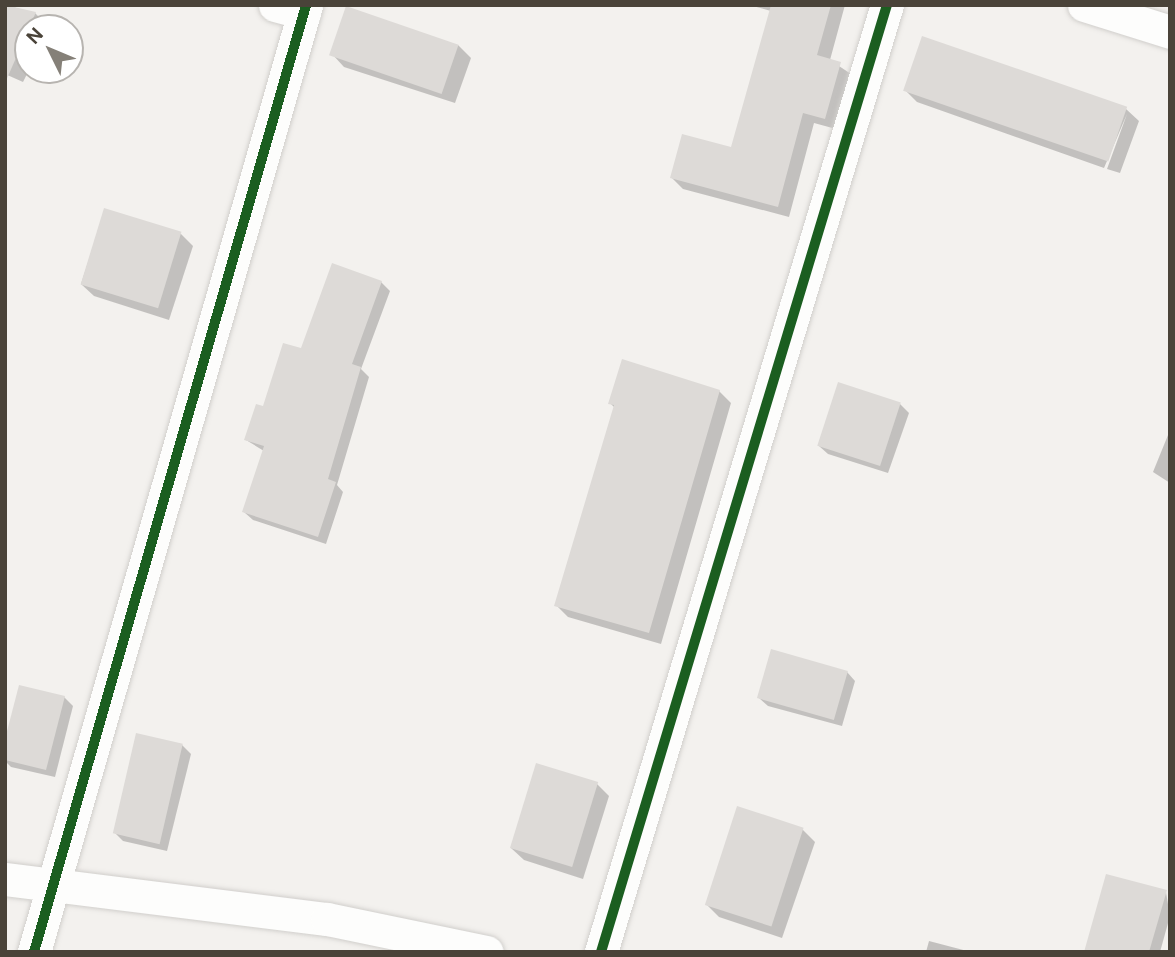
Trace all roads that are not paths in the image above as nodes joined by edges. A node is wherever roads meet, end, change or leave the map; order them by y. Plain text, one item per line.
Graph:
1 (887, 5) edge
2 (1083, 5) edge
3 (295, 8) edge
4 (1170, 32) edge
5 (5, 879) edge
6 (53, 885) junction
7 (34, 952) edge
8 (487, 952) edge
9 (601, 952) edge

1 - 9 street
2 - 4 street
3 - 6 street
5 - 6 street
6 - 7 street
6 - 8 street

